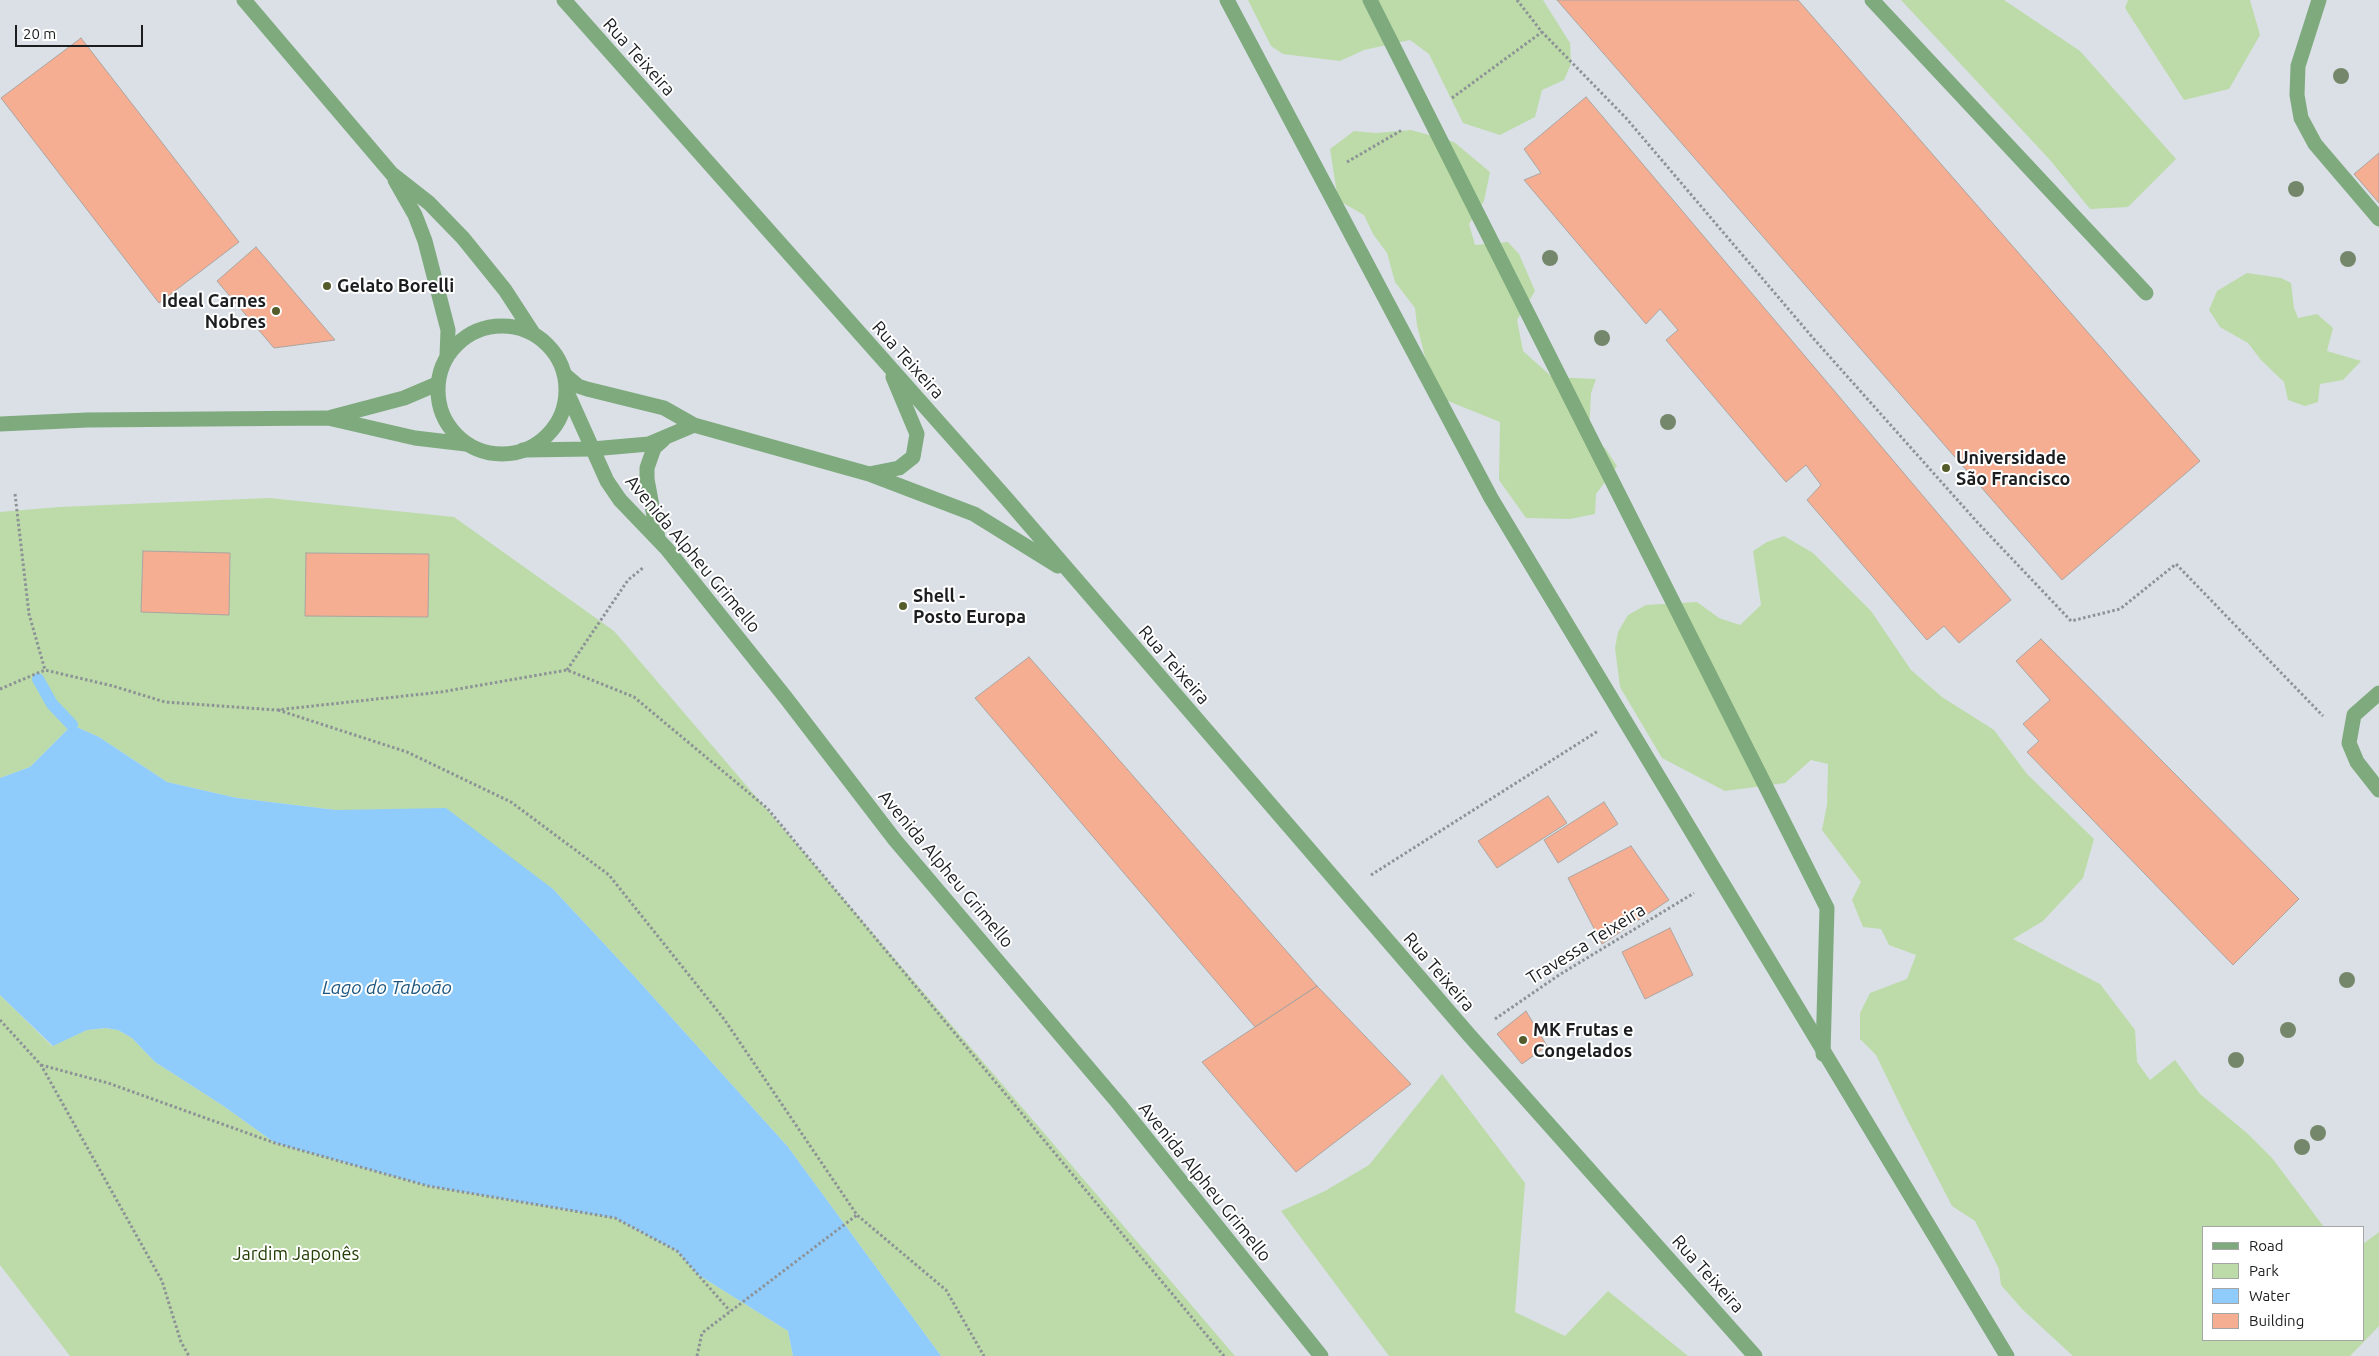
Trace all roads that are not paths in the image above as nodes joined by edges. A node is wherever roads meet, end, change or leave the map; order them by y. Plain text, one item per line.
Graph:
1 (244, 0) edge
2 (564, 0) edge
3 (1227, 0) edge
4 (1370, 0) edge
5 (1872, 0) edge
6 (2320, 0) edge
7 (392, 174) junction
8 (2379, 219) edge
9 (2146, 293) dead end
10 (534, 333) junction
11 (447, 356) junction
12 (889, 366) junction
13 (565, 375) junction
14 (437, 384) junction
15 (567, 392) junction
16 (328, 418) junction
17 (0, 424) edge
18 (694, 425) junction
19 (663, 440) junction
20 (466, 444) junction
21 (592, 449) junction
22 (523, 450) junction
23 (868, 474) junction
24 (663, 544) junction
25 (1071, 574) junction
26 (2379, 693) edge
27 (2379, 790) edge
28 (1824, 1054) junction
29 (1321, 1356) edge
30 (1756, 1356) edge
31 (2006, 1356) edge

1 - 7 street
2 - 12 street, Rua Teixeira
3 - 28 street
4 - 28 street
5 - 9 street
6 - 8 street
7 - 10 street
7 - 11 street
10 - 11 street
10 - 13 street
11 - 14 street
12 - 23 street
12 - 25 street, Rua Teixeira
13 - 15 street
13 - 18 street
14 - 16 street
14 - 20 street
15 - 21 street, Avenida Alpheu Grimello
15 - 22 street
16 - 17 street
16 - 20 street
18 - 19 street
18 - 23 street
19 - 21 street
19 - 24 street
20 - 22 street
21 - 22 street
21 - 24 street, Avenida Alpheu Grimello
23 - 25 street
24 - 29 street, Avenida Alpheu Grimello
25 - 30 street, Rua Teixeira
26 - 27 street
28 - 31 street

